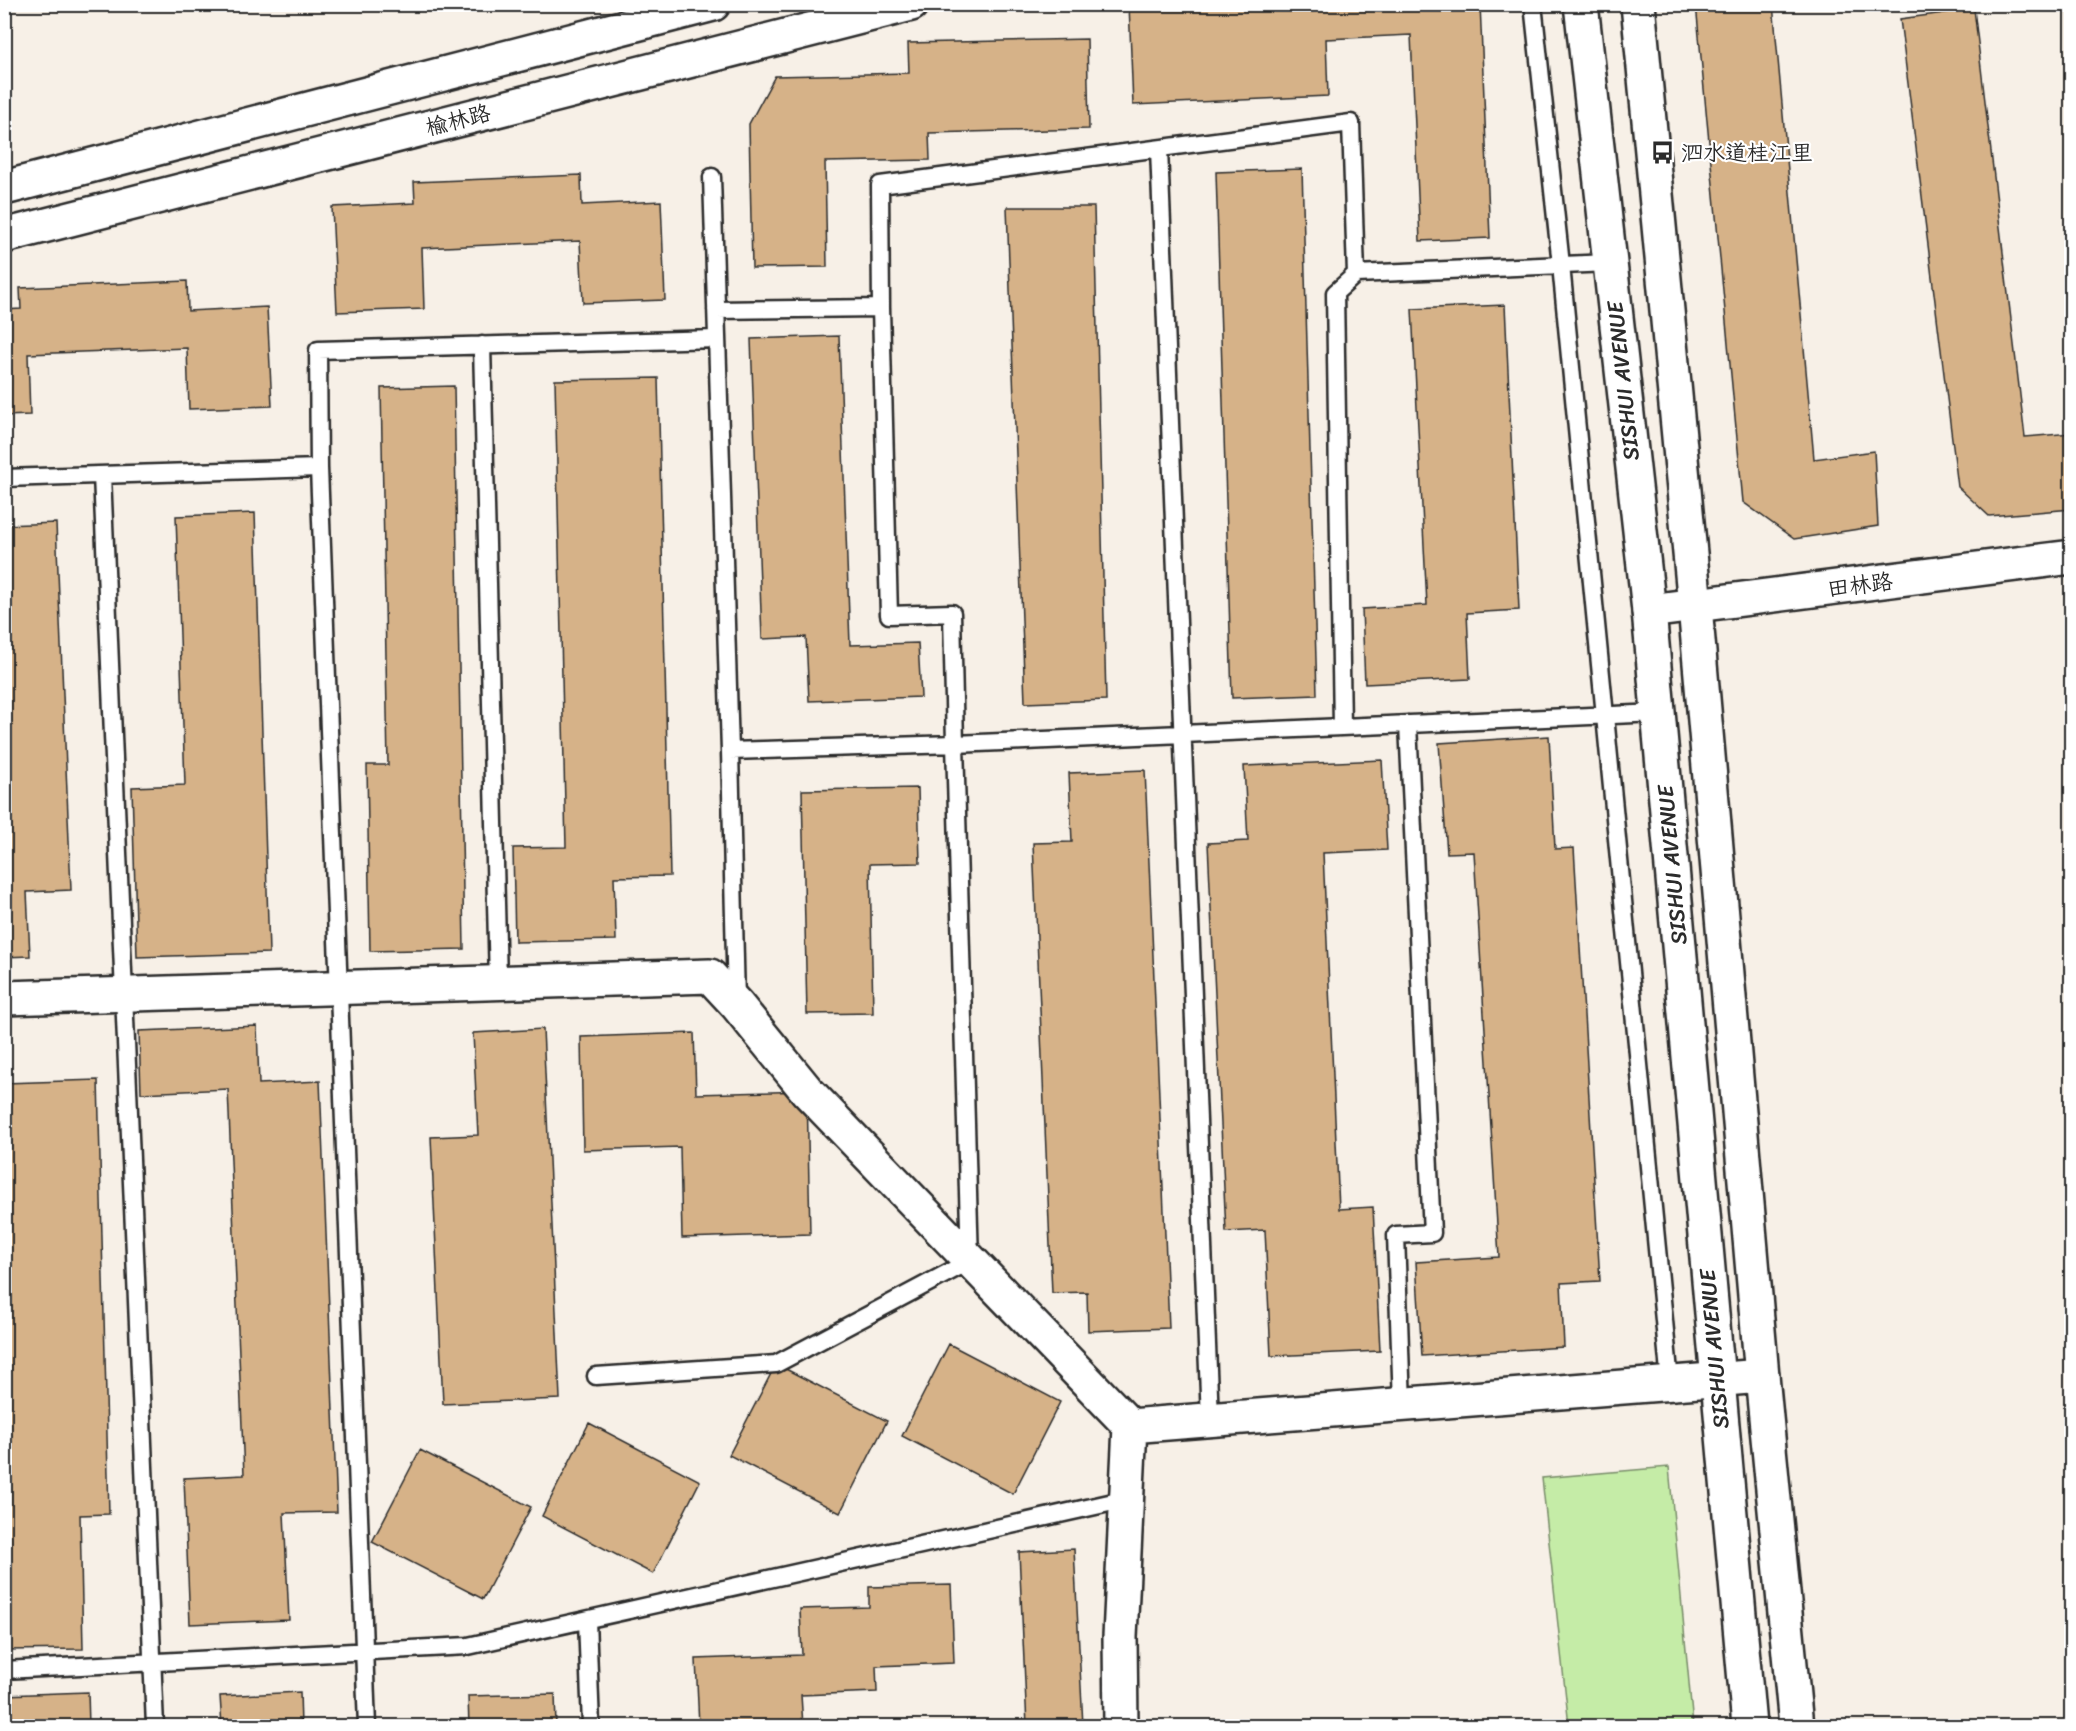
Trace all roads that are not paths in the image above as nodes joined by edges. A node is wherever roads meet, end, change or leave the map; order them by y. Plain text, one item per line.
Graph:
1 (713, 4) edge
2 (911, 4) edge
3 (1533, 4) edge
4 (1581, 4) edge
5 (1638, 4) edge
6 (1159, 149) junction
7 (712, 177) dead end
8 (4, 188) edge
9 (4, 236) edge
10 (1610, 262) junction
11 (1561, 265) junction
12 (1356, 274) junction
13 (881, 308) junction
14 (716, 310) junction
15 (717, 339) junction
16 (482, 345) junction
17 (319, 468) junction
18 (102, 475) junction
19 (4, 478) edge
20 (2072, 557) edge
21 (1695, 606) junction
22 (1649, 611) junction
23 (1658, 713) junction
24 (1605, 716) junction
25 (1408, 724) junction
26 (1342, 727) junction
27 (1182, 734) junction
28 (956, 744) junction
29 (730, 752) junction
30 (498, 982) junction
31 (338, 987) junction
32 (125, 994) junction
33 (4, 998) edge
34 (737, 1005) junction
35 (970, 1261) junction
36 (596, 1376) dead end
37 (1762, 1376) junction
38 (1717, 1378) junction
39 (1671, 1382) junction
40 (1402, 1404) junction
41 (1210, 1419) junction
42 (1130, 1426) junction
43 (1127, 1499) junction
44 (587, 1620) junction
45 (364, 1652) junction
46 (152, 1662) junction
47 (4, 1670) edge
48 (155, 1726) edge
49 (367, 1726) edge
50 (591, 1726) edge
51 (1121, 1726) edge
52 (1749, 1726) edge
53 (1796, 1726) edge

1 - 8 street
2 - 9 street, 榆林路
3 - 11 lane
4 - 10 street, SISHUI AVENUE
5 - 21 street, SISHUI AVENUE
6 - 12 lane
6 - 13 lane
6 - 27 lane
7 - 14 lane
10 - 11 lane
10 - 22 street, SISHUI AVENUE
11 - 12 lane
11 - 24 lane
12 - 26 lane
13 - 14 lane
13 - 28 lane
14 - 15 lane
15 - 16 lane
15 - 29 lane
16 - 17 lane
16 - 30 lane
17 - 18 lane
17 - 31 lane
18 - 19 lane
18 - 32 lane
20 - 21 street, 田林路
21 - 22 street, 田林路
21 - 37 street, SISHUI AVENUE
22 - 23 street, SISHUI AVENUE
23 - 24 lane
23 - 38 street, SISHUI AVENUE
24 - 25 lane
24 - 39 lane
25 - 26 lane
25 - 40 lane
26 - 27 lane
27 - 28 lane
27 - 41 lane
28 - 29 lane
28 - 35 lane
29 - 34 lane
30 - 31 street
30 - 34 street
31 - 32 street
31 - 45 lane
32 - 33 street
32 - 46 lane
34 - 35 street
35 - 36 lane
35 - 42 street
37 - 38 street
37 - 53 street, SISHUI AVENUE
38 - 39 street
38 - 52 street, SISHUI AVENUE
39 - 40 street
40 - 41 street
41 - 42 street
42 - 43 street
43 - 44 lane
43 - 51 street
44 - 45 lane
44 - 50 lane
45 - 46 lane
45 - 49 lane
46 - 47 lane
46 - 48 lane

